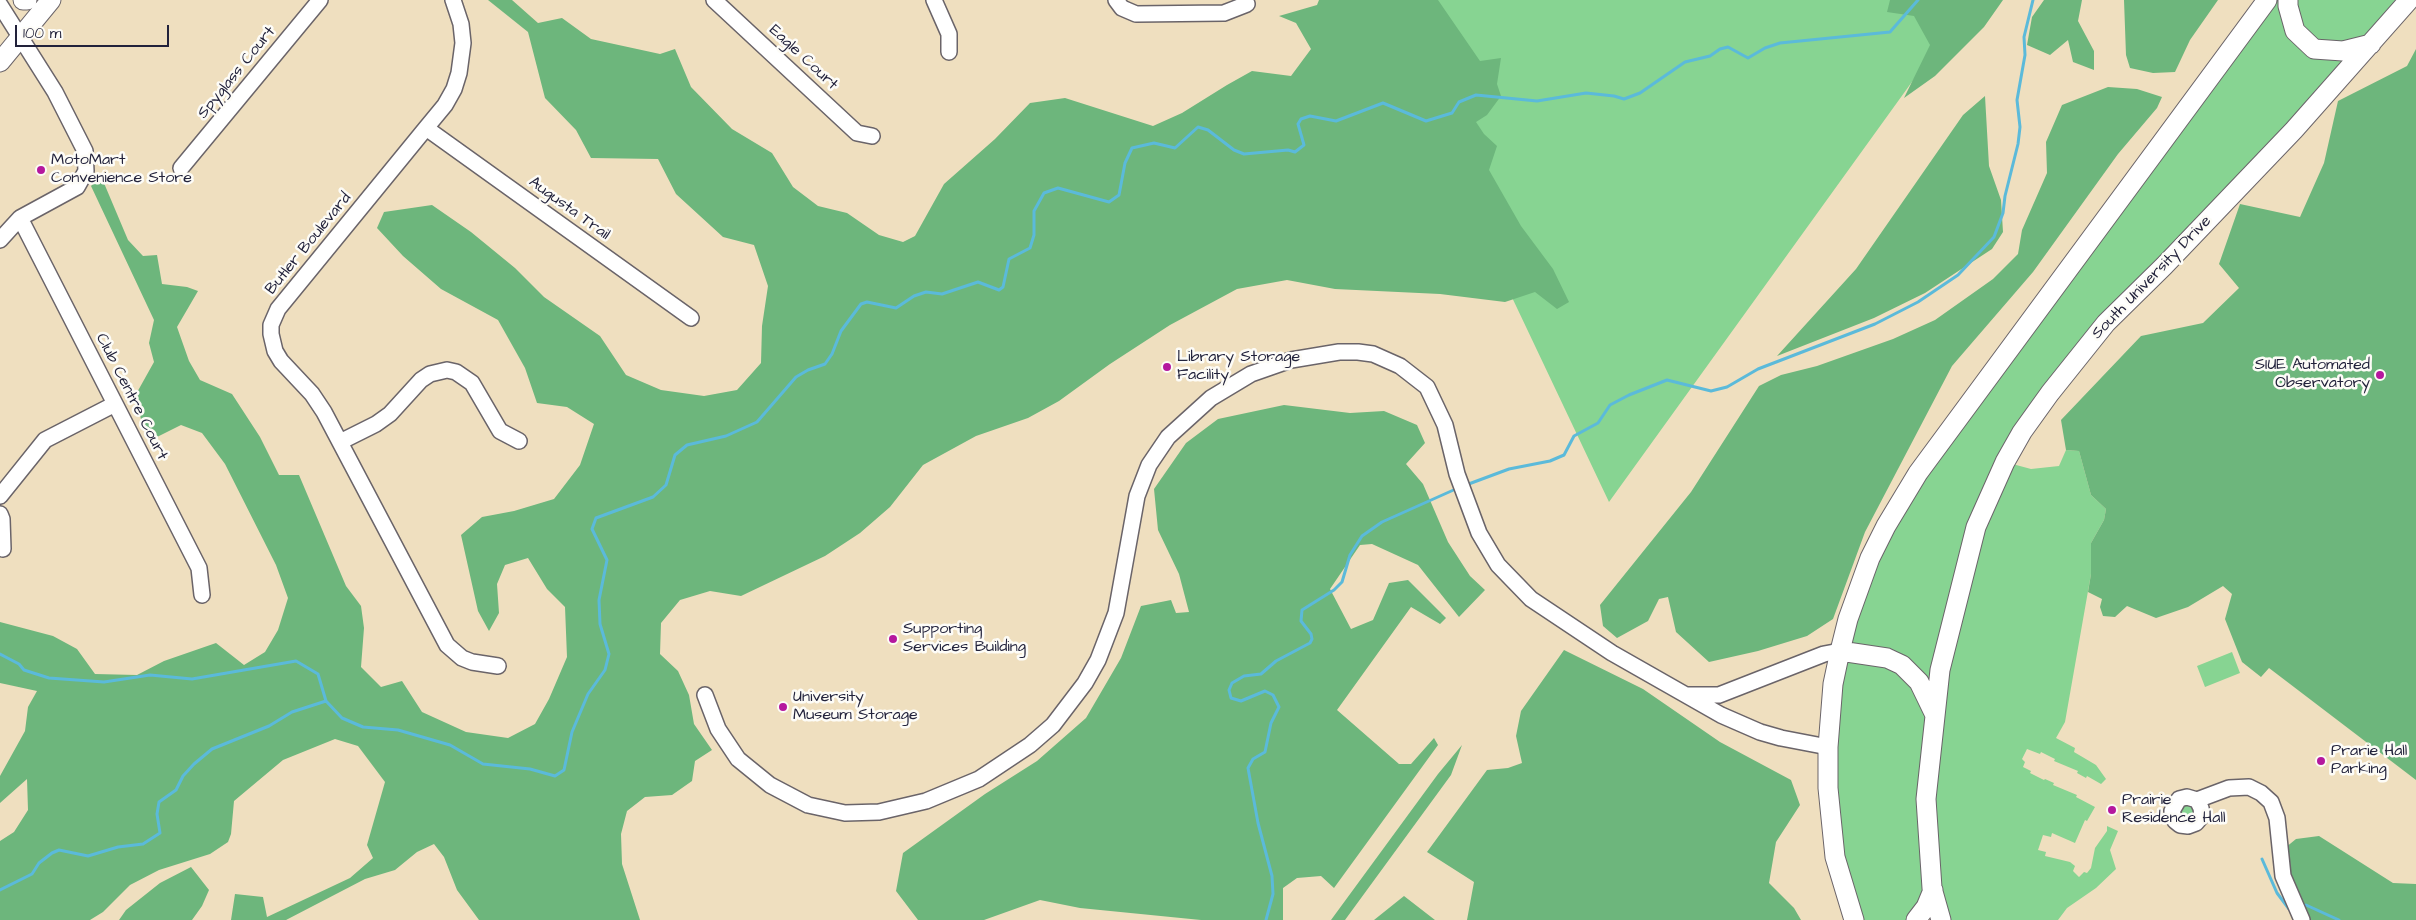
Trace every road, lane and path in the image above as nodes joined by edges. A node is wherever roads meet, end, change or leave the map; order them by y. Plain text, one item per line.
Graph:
1 (50, 0) edge
2 (320, 0) edge
3 (453, 0) edge
4 (934, 0) edge
5 (1116, 0) edge
6 (2267, 0) edge
7 (2288, 0) edge
8 (2409, 0) edge
9 (719, 2) edge
10 (1247, 4) dead end
11 (0, 5) edge
12 (20, 38) junction
13 (2371, 44) junction
14 (949, 52) dead end
15 (0, 62) edge
16 (426, 128) junction
17 (872, 136) dead end
18 (181, 168) dead end
19 (20, 218) junction
20 (0, 240) edge
21 (691, 318) dead end
22 (115, 404) junction
23 (519, 441) dead end
24 (340, 442) junction
25 (0, 496) edge
26 (0, 514) edge
27 (3, 549) dead end
28 (202, 595) dead end
29 (1840, 650) junction
30 (498, 666) dead end
31 (1683, 695) junction
32 (705, 696) dead end
33 (1936, 717) junction
34 (1828, 747) junction
35 (2197, 800) dead end
36 (1933, 890) junction
37 (1848, 915) edge
38 (1863, 920) edge
39 (1916, 920) edge
40 (1941, 920) edge
41 (2302, 920) edge

1 - 12 main road
2 - 18 street, Spyglass Court
3 - 16 street, Butler Boulevard
4 - 14 street
5 - 10 street
6 - 29 main road
7 - 13 main road
8 - 13 main road, South University Drive
9 - 17 street, Eagle Court
11 - 12 street
12 - 15 main road
12 - 19 street
13 - 33 main road, South University Drive
16 - 21 street, Augusta Trail
16 - 24 street, Butler Boulevard
19 - 20 street
19 - 22 street, Club Centre Court
22 - 25 street
22 - 28 street, Club Centre Court
23 - 24 street
24 - 30 street, Butler Boulevard
26 - 27 street
29 - 31 street
29 - 33 main road
29 - 34 main road
31 - 32 street
31 - 34 street
33 - 36 main road, South University Drive
34 - 37 main road
35 - 41 street
36 - 39 main road
36 - 40 main road, South University Drive
37 - 38 main road

